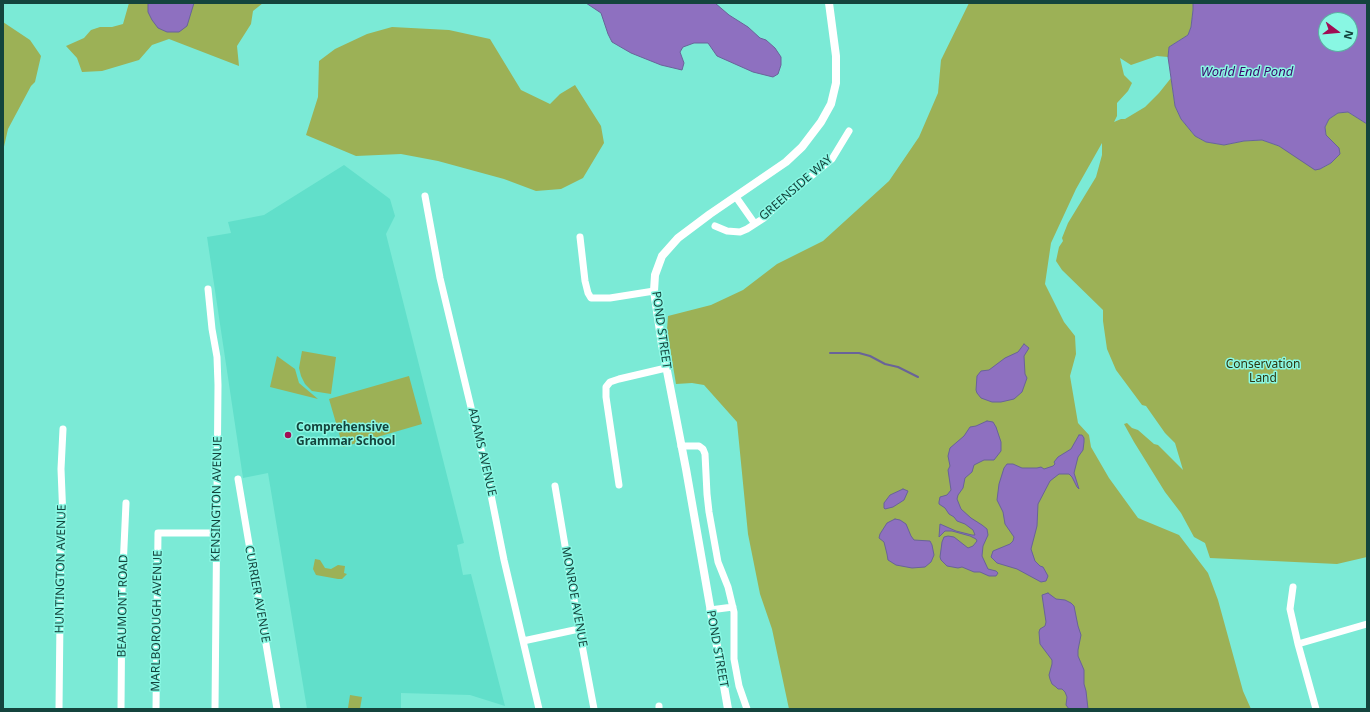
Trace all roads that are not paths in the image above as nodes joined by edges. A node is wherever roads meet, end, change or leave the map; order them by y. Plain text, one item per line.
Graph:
1 (829, 3) edge
2 (849, 131) dead end
3 (425, 196) dead end
4 (736, 197) junction
5 (755, 224) junction
6 (715, 226) dead end
7 (580, 237) dead end
8 (208, 289) dead end
9 (654, 291) junction
10 (666, 368) junction
11 (63, 430) dead end
12 (681, 446) junction
13 (238, 479) dead end
14 (620, 485) dead end
15 (555, 486) dead end
16 (126, 503) dead end
17 (216, 533) junction
18 (1293, 587) dead end
19 (733, 607) junction
20 (710, 610) junction
21 (1367, 624) edge
22 (578, 629) junction
23 (523, 642) junction
24 (1298, 644) junction
25 (59, 709) edge
26 (121, 709) edge
27 (156, 709) edge
28 (215, 709) edge
29 (276, 709) edge
30 (539, 709) edge
31 (594, 709) edge
32 (728, 709) edge
33 (747, 709) edge
34 (1316, 709) edge

1 - 4 street, POND STREET
2 - 5 street, GREENSIDE WAY
3 - 23 street, ADAMS AVENUE
4 - 5 street, GREENSIDE WAY
4 - 9 street, POND STREET
5 - 6 street, GREENSIDE WAY
7 - 9 street
8 - 17 street, KENSINGTON AVENUE
9 - 10 street, POND STREET
10 - 12 street, POND STREET
10 - 14 street
11 - 25 street, HUNTINGTON AVENUE
12 - 19 street
12 - 20 street, POND STREET
13 - 29 street, CURRIER AVENUE
15 - 22 street, MONROE AVENUE
16 - 26 street, BEAUMONT ROAD
17 - 27 street, MARLBOROUGH AVENUE
17 - 28 street, KENSINGTON AVENUE
18 - 24 street
19 - 20 street
19 - 33 street
20 - 32 street, POND STREET
21 - 24 street
22 - 23 street
22 - 31 street, MONROE AVENUE
23 - 30 street, ADAMS AVENUE
24 - 34 street

